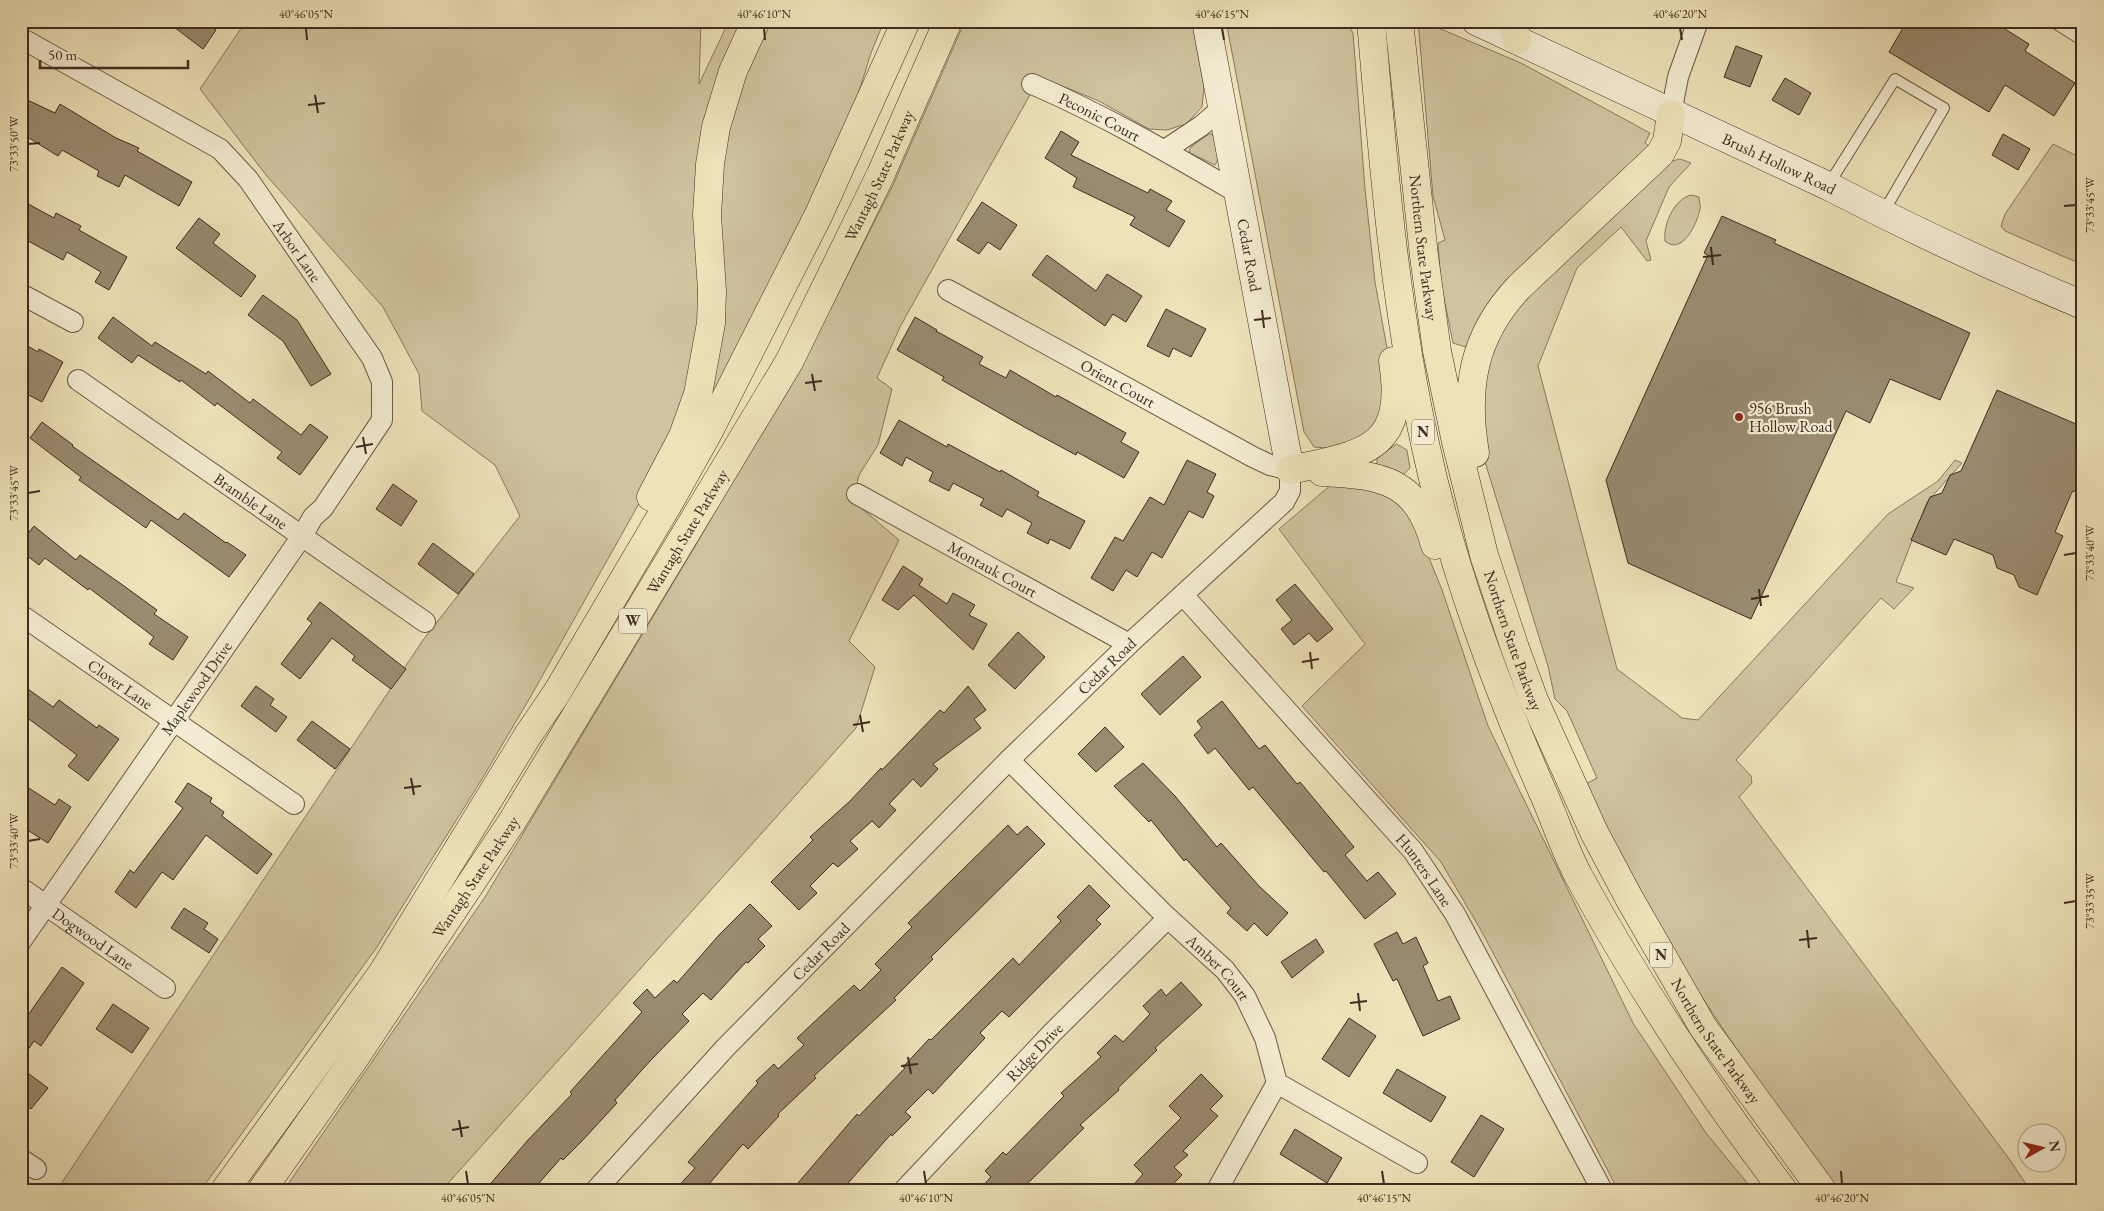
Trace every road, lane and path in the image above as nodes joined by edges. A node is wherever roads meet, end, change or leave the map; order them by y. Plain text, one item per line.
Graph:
1 (756, 21) edge
2 (906, 21) edge
3 (948, 21) edge
4 (1206, 21) edge
5 (1399, 21) edge
6 (1476, 21) edge
7 (1698, 21) edge
8 (2061, 21) edge
9 (1515, 31) edge
10 (1372, 32) edge
11 (2083, 35) edge
12 (21, 38) edge
13 (1032, 84) dead end
14 (1222, 108) junction
15 (1671, 114) junction
16 (1165, 150) junction
17 (1828, 186) junction
18 (1238, 193) junction
19 (1388, 209) junction
20 (1883, 214) junction
21 (948, 290) dead end
22 (21, 294) edge
23 (2083, 305) edge
24 (73, 322) dead end
25 (78, 380) dead end
26 (372, 436) joint
27 (1290, 470) junction
28 (856, 494) dead end
29 (302, 536) junction
30 (1484, 555) junction
31 (1183, 595) junction
32 (21, 615) edge
33 (425, 622) dead end
34 (1129, 644) junction
35 (1485, 650) junction
36 (556, 694) junction
37 (173, 721) junction
38 (1009, 760) junction
39 (294, 804) dead end
40 (21, 888) edge
41 (46, 905) junction
42 (1168, 918) junction
43 (21, 941) edge
44 (165, 988) dead end
45 (1277, 1083) junction
46 (1417, 1163) dead end
47 (225, 1190) edge
48 (262, 1190) edge
49 (596, 1190) edge
50 (904, 1190) edge
51 (1217, 1190) edge
52 (1602, 1190) edge
53 (1783, 1190) edge
54 (1822, 1190) edge

1 - 36 highway
2 - 36 highway, Wantagh State Parkway / W
3 - 48 highway, Wantagh State Parkway / W
4 - 14 main road, Cedar Road
5 - 30 highway, Northern State Parkway / N
6 - 9 main road, Brush Hollow Road
7 - 15 street
8 - 11 street
9 - 15 main road, Brush Hollow Road
10 - 19 highway, Northern State Parkway / N
12 - 26 street, Arbor Lane
13 - 16 street, Peconic Court
14 - 16 street
14 - 18 main road, Cedar Road
15 - 17 main road, Brush Hollow Road
15 - 30 highway
16 - 18 street, Peconic Court
17 - 20 main road, Brush Hollow Road
17 - 20 lane
18 - 27 main road, Cedar Road
19 - 27 highway
19 - 35 highway, Northern State Parkway / N
20 - 23 main road, Brush Hollow Road
21 - 27 street, Orient Court
22 - 24 street
25 - 29 street, Bramble Lane
26 - 29 street, Maplewood Drive
27 - 31 street, Cedar Road
27 - 35 highway
28 - 34 street, Montauk Court
29 - 33 street, Bramble Lane
29 - 37 street, Maplewood Drive
30 - 54 highway, Northern State Parkway / N
31 - 34 street, Cedar Road
31 - 52 street, Hunters Lane
32 - 37 street, Clover Lane
34 - 38 street, Cedar Road
35 - 53 highway, Northern State Parkway / N
36 - 47 highway, Wantagh State Parkway / W
37 - 39 street, Clover Lane
37 - 41 street, Maplewood Drive
38 - 42 street, Amber Court
38 - 49 street, Cedar Road
40 - 41 street, Dogwood Lane
41 - 43 street, Maplewood Drive
41 - 44 street, Dogwood Lane
42 - 45 street, Amber Court
42 - 50 street, Ridge Drive
45 - 46 street
45 - 51 street

